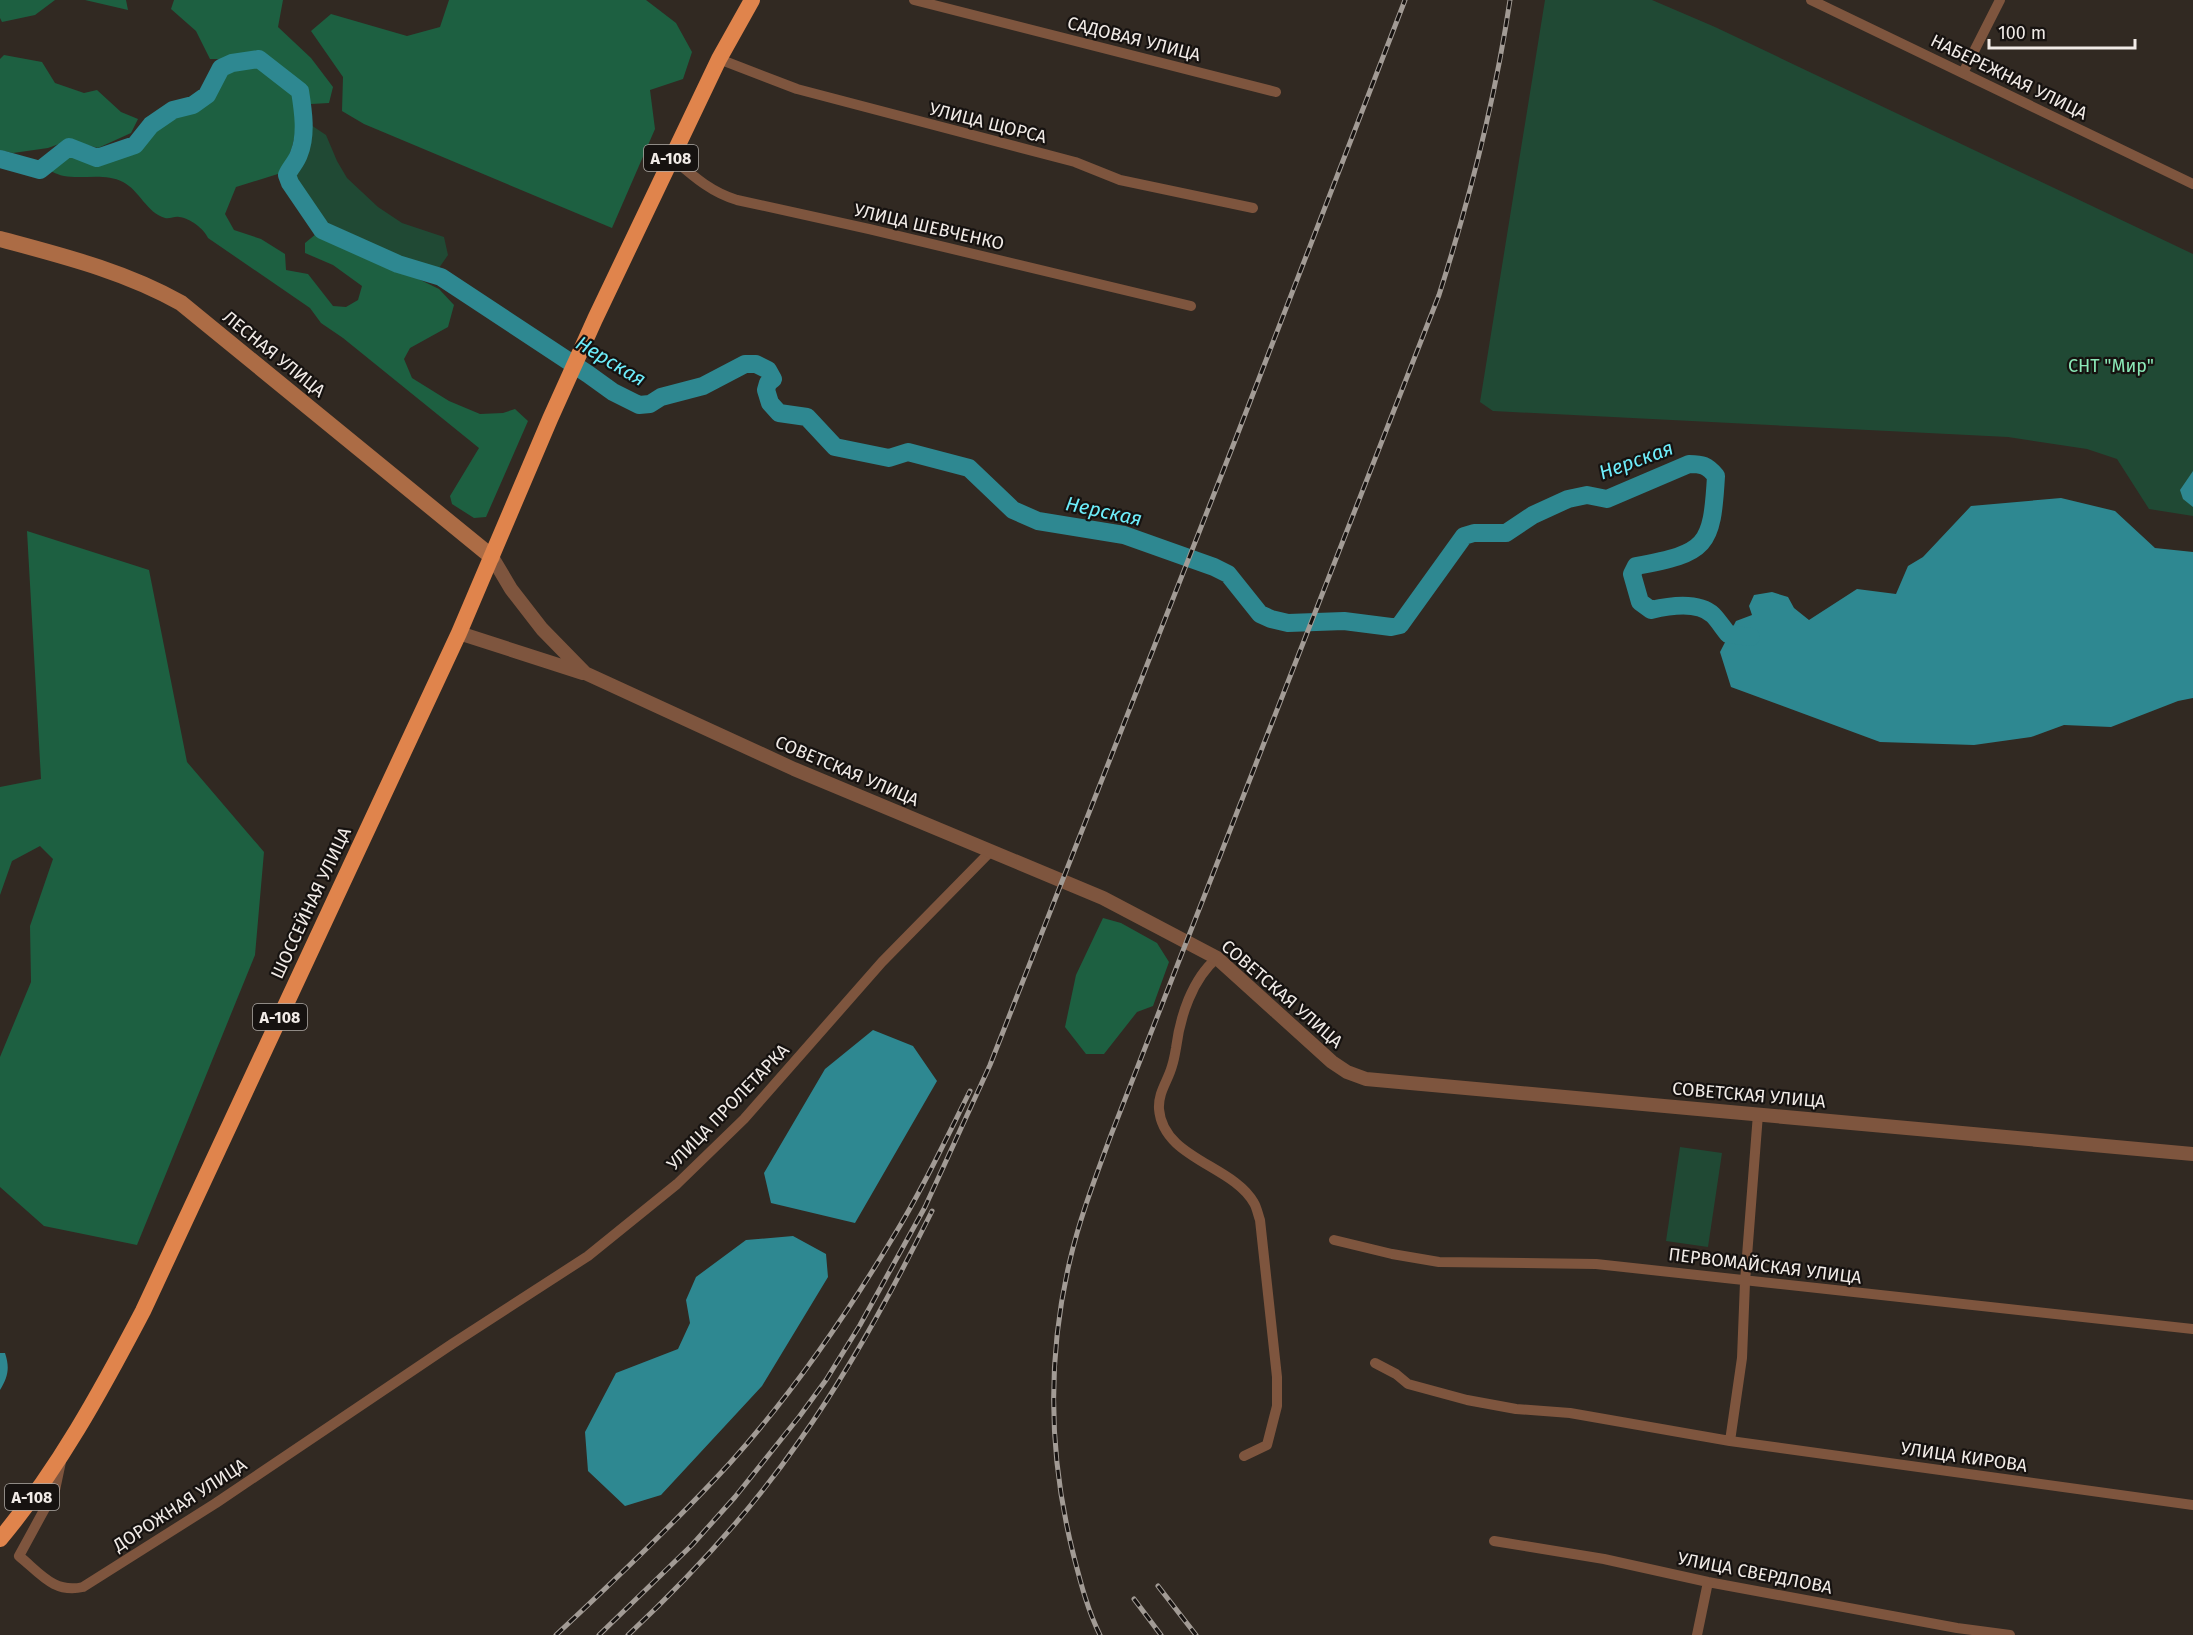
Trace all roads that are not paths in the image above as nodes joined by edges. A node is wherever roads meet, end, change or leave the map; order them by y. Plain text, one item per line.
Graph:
1 (752, 0) edge
2 (914, 0) edge
3 (1811, 0) edge
4 (2000, 0) edge
5 (719, 59) junction
6 (1963, 73) junction
7 (1276, 92) dead end
8 (671, 157) junction
9 (2193, 184) edge
10 (1253, 208) dead end
11 (0, 239) edge
12 (1191, 306) dead end
13 (492, 557) junction
14 (459, 633) junction
15 (585, 674) junction
16 (991, 850) junction
17 (1217, 958) junction
18 (1758, 1114) junction
19 (2193, 1154) edge
20 (1334, 1240) dead end
21 (1745, 1282) junction
22 (2193, 1329) edge
23 (452, 1344) joint
24 (1375, 1363) dead end
25 (1730, 1441) junction
26 (63, 1453) junction
27 (1244, 1456) dead end
28 (2193, 1504) edge
29 (0, 1539) edge
30 (1494, 1541) dead end
31 (1708, 1582) junction
32 (1697, 1635) edge
33 (2010, 1635) edge

1 - 5 highway, А-108
2 - 7 street, САДОВАЯ УЛИЦА
3 - 6 street, НАБЕРЕЖНАЯ УЛИЦА
4 - 6 street
5 - 8 highway, А-108
5 - 10 street, УЛИЦА ЩОРСА
6 - 9 street, НАБЕРЕЖНАЯ УЛИЦА
8 - 12 street, УЛИЦА ШЕВЧЕНКО
8 - 13 highway, ШОССЕЙНАЯ УЛИЦА / А-108
11 - 13 main road, ЛЕСНАЯ УЛИЦА
13 - 14 highway, ШОССЕЙНАЯ УЛИЦА / А-108
13 - 15 street, СОВЕТСКАЯ УЛИЦА
14 - 15 street
14 - 26 highway, ШОССЕЙНАЯ УЛИЦА / А-108
15 - 16 street, СОВЕТСКАЯ УЛИЦА
16 - 17 street, СОВЕТСКАЯ УЛИЦА
16 - 23 street, УЛИЦА ПРОЛЕТАРКА
17 - 18 street, СОВЕТСКАЯ УЛИЦА
17 - 27 street
18 - 19 street, СОВЕТСКАЯ УЛИЦА
18 - 21 street
20 - 21 street, ПЕРВОМАЙСКАЯ УЛИЦА
21 - 22 street, ПЕРВОМАЙСКАЯ УЛИЦА
21 - 25 street
23 - 26 street, ДОРОЖНАЯ УЛИЦА
24 - 25 street, УЛИЦА КИРОВА
25 - 28 street, УЛИЦА КИРОВА
26 - 29 highway, А-108
30 - 31 street, УЛИЦА СВЕРДЛОВА
31 - 32 street
31 - 33 street, УЛИЦА СВЕРДЛОВА

